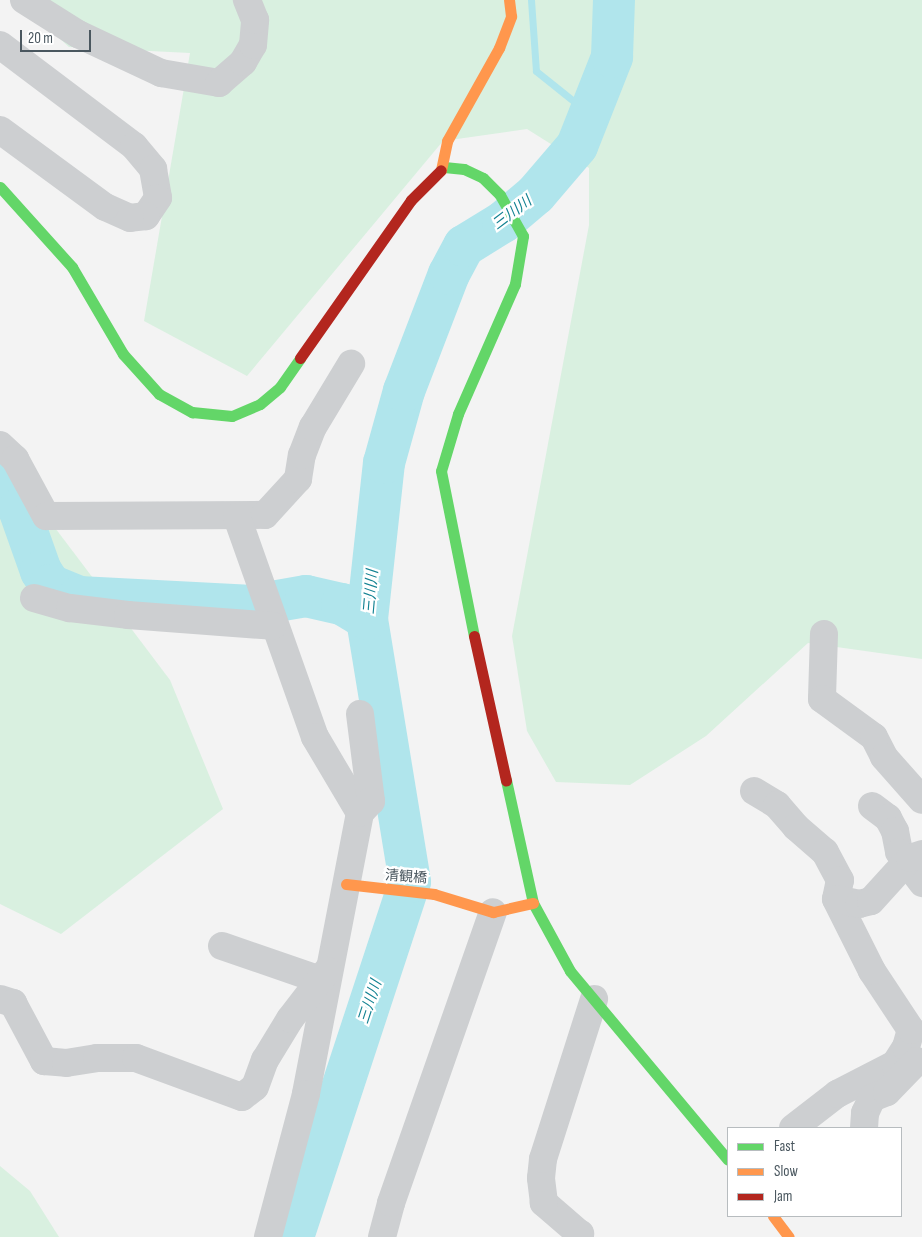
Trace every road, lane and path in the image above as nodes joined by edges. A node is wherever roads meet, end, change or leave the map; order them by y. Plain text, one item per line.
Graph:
1 (24, 0) edge
2 (247, 0) edge
3 (509, 0) edge
4 (0, 45) edge
5 (0, 130) edge
6 (444, 167) junction
7 (0, 187) edge
8 (351, 364) dead end
9 (0, 445) edge
10 (236, 517) junction
11 (34, 598) dead end
12 (272, 622) junction
13 (824, 634) dead end
14 (360, 714) dead end
15 (754, 791) dead end
16 (922, 800) edge
17 (872, 806) dead end
18 (360, 813) junction
19 (917, 867) edge
20 (346, 884) junction
21 (836, 899) junction
22 (534, 903) junction
23 (493, 912) junction
24 (222, 946) dead end
25 (326, 973) junction
26 (594, 998) junction
27 (0, 999) edge
28 (911, 1030) junction
29 (795, 1127) edge
30 (864, 1127) edge
31 (727, 1159) edge
32 (774, 1217) edge
33 (268, 1237) edge
34 (382, 1237) edge
35 (578, 1237) edge
36 (789, 1237) edge

1 - 2 street
3 - 6 street
4 - 5 street
6 - 7 street
6 - 22 street
8 - 10 street
9 - 10 street
10 - 12 street
11 - 12 street
12 - 18 street
13 - 16 street
14 - 18 street
15 - 21 street
17 - 19 street
18 - 20 street
19 - 21 street
20 - 23 street, 清観橋
20 - 25 street
21 - 28 street
22 - 23 street
22 - 26 street
23 - 34 street
24 - 25 street
25 - 27 street
25 - 33 street
26 - 31 street
26 - 35 street
28 - 29 street
28 - 30 street
32 - 36 street

